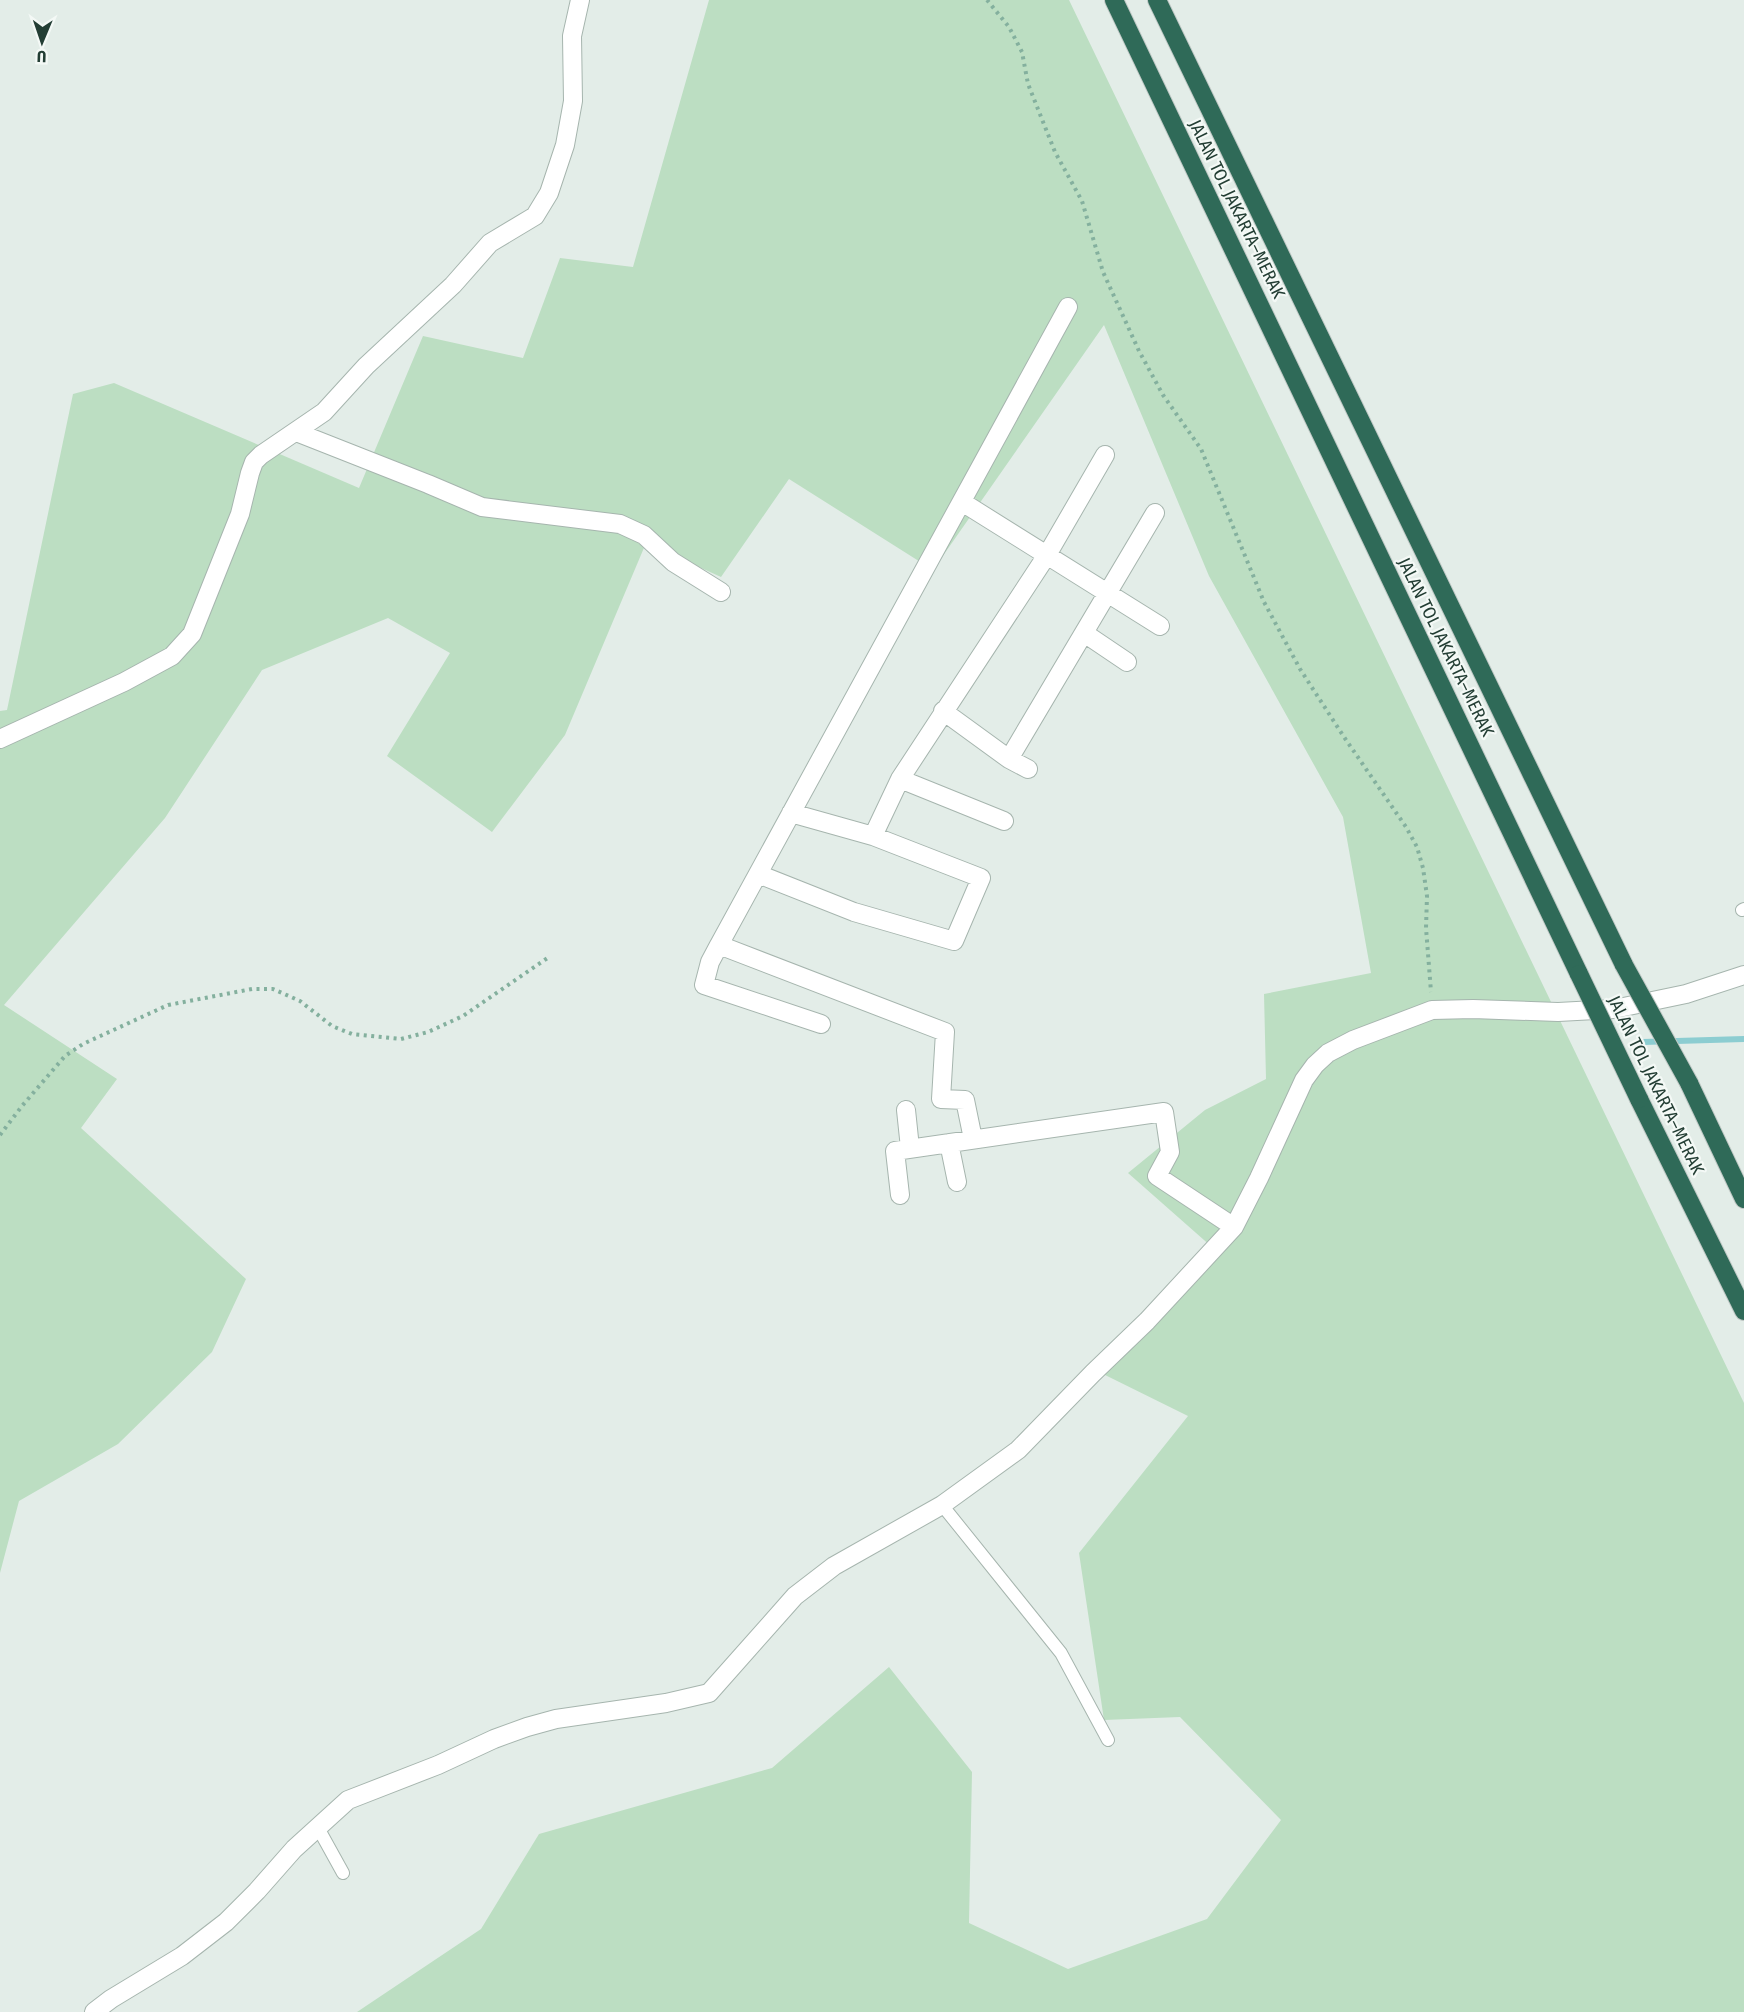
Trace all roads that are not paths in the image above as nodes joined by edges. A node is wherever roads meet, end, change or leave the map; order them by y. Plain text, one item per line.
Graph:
1 (580, 0) edge
2 (1114, 0) edge
3 (1157, 0) edge
4 (1068, 307) dead end
5 (296, 432) junction
6 (1105, 454) dead end
7 (962, 502) junction
8 (1155, 513) dead end
9 (1047, 555) junction
10 (721, 592) dead end
11 (1107, 593) junction
12 (1160, 626) dead end
13 (1084, 633) junction
14 (1127, 662) dead end
15 (943, 711) junction
16 (0, 739) edge
17 (1009, 759) junction
18 (1028, 769) dead end
19 (900, 779) junction
20 (791, 813) junction
21 (1004, 821) dead end
22 (873, 836) junction
23 (758, 874) junction
24 (719, 945) junction
25 (1744, 975) edge
26 (821, 1024) dead end
27 (906, 1110) dead end
28 (973, 1139) junction
29 (949, 1143) junction
30 (910, 1148) junction
31 (957, 1182) dead end
32 (900, 1195) dead end
33 (1744, 1199) edge
34 (1234, 1227) junction
35 (1744, 1311) edge
36 (942, 1505) junction
37 (1108, 1740) dead end
38 (317, 1826) junction
39 (343, 1873) dead end
40 (94, 2012) edge

1 - 5 street
2 - 35 highway, JALAN TOL JAKARTA–MERAK, bridge
3 - 33 highway, JALAN TOL JAKARTA–MERAK, bridge
4 - 7 street
5 - 10 street
5 - 16 street
6 - 9 street
7 - 9 street
7 - 20 street
8 - 11 street
9 - 11 street
9 - 15 street
11 - 12 street
11 - 13 street
13 - 14 street
13 - 17 street
15 - 17 street
15 - 19 street
17 - 18 street
19 - 21 street
19 - 22 street
20 - 22 street
20 - 23 street
22 - 23 street
23 - 24 street
24 - 26 street
24 - 28 street
25 - 34 street
27 - 30 street
28 - 29 street
28 - 34 street
29 - 30 street
29 - 31 street
30 - 32 street
34 - 36 street
36 - 37 lane
36 - 38 street
38 - 39 lane
38 - 40 street

